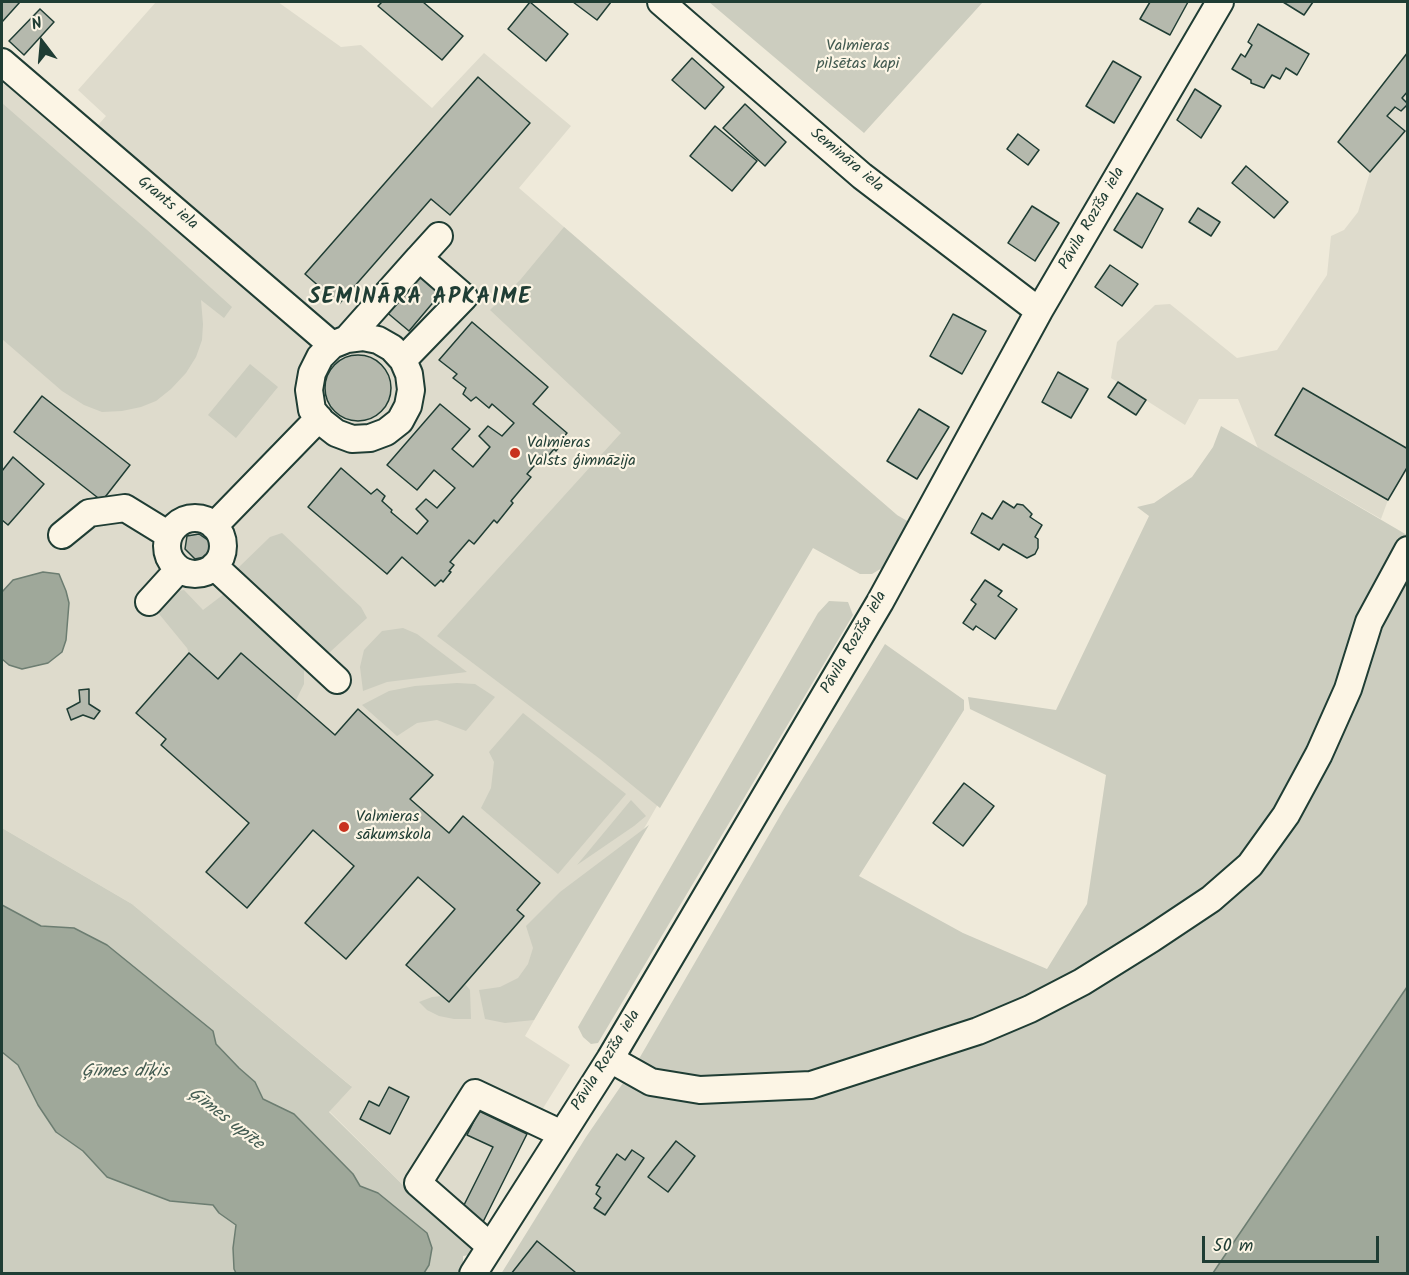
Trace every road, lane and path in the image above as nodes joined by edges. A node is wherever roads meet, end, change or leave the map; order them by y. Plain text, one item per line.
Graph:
1 (661, 2) edge
2 (1220, 2) edge
3 (2, 62) edge
4 (439, 236) dead end
5 (419, 258) junction
6 (1039, 311) junction
7 (340, 342) junction
8 (403, 360) junction
9 (319, 418) junction
10 (214, 526) junction
11 (62, 535) dead end
12 (169, 535) junction
13 (1406, 553) edge
14 (214, 566) junction
15 (179, 569) junction
16 (149, 602) dead end
17 (337, 681) dead end
18 (610, 1059) junction
19 (562, 1134) junction
20 (490, 1246) junction
21 (473, 1274) edge

1 - 6 street, Semināra iela
2 - 6 street, Pāvila Rozīša iela
3 - 7 street, Grants iela
4 - 5 street
5 - 7 street
5 - 8 street
6 - 18 street, Pāvila Rozīša iela
7 - 8 street
7 - 9 street
8 - 9 street
9 - 10 street
10 - 12 street
10 - 14 street
11 - 12 street
12 - 15 street
13 - 18 street
14 - 15 street
14 - 17 street
15 - 16 street
18 - 19 street, Pāvila Rozīša iela
19 - 20 street, Pāvila Rozīša iela
19 - 20 street
20 - 21 street, Pāvila Rozīša iela

